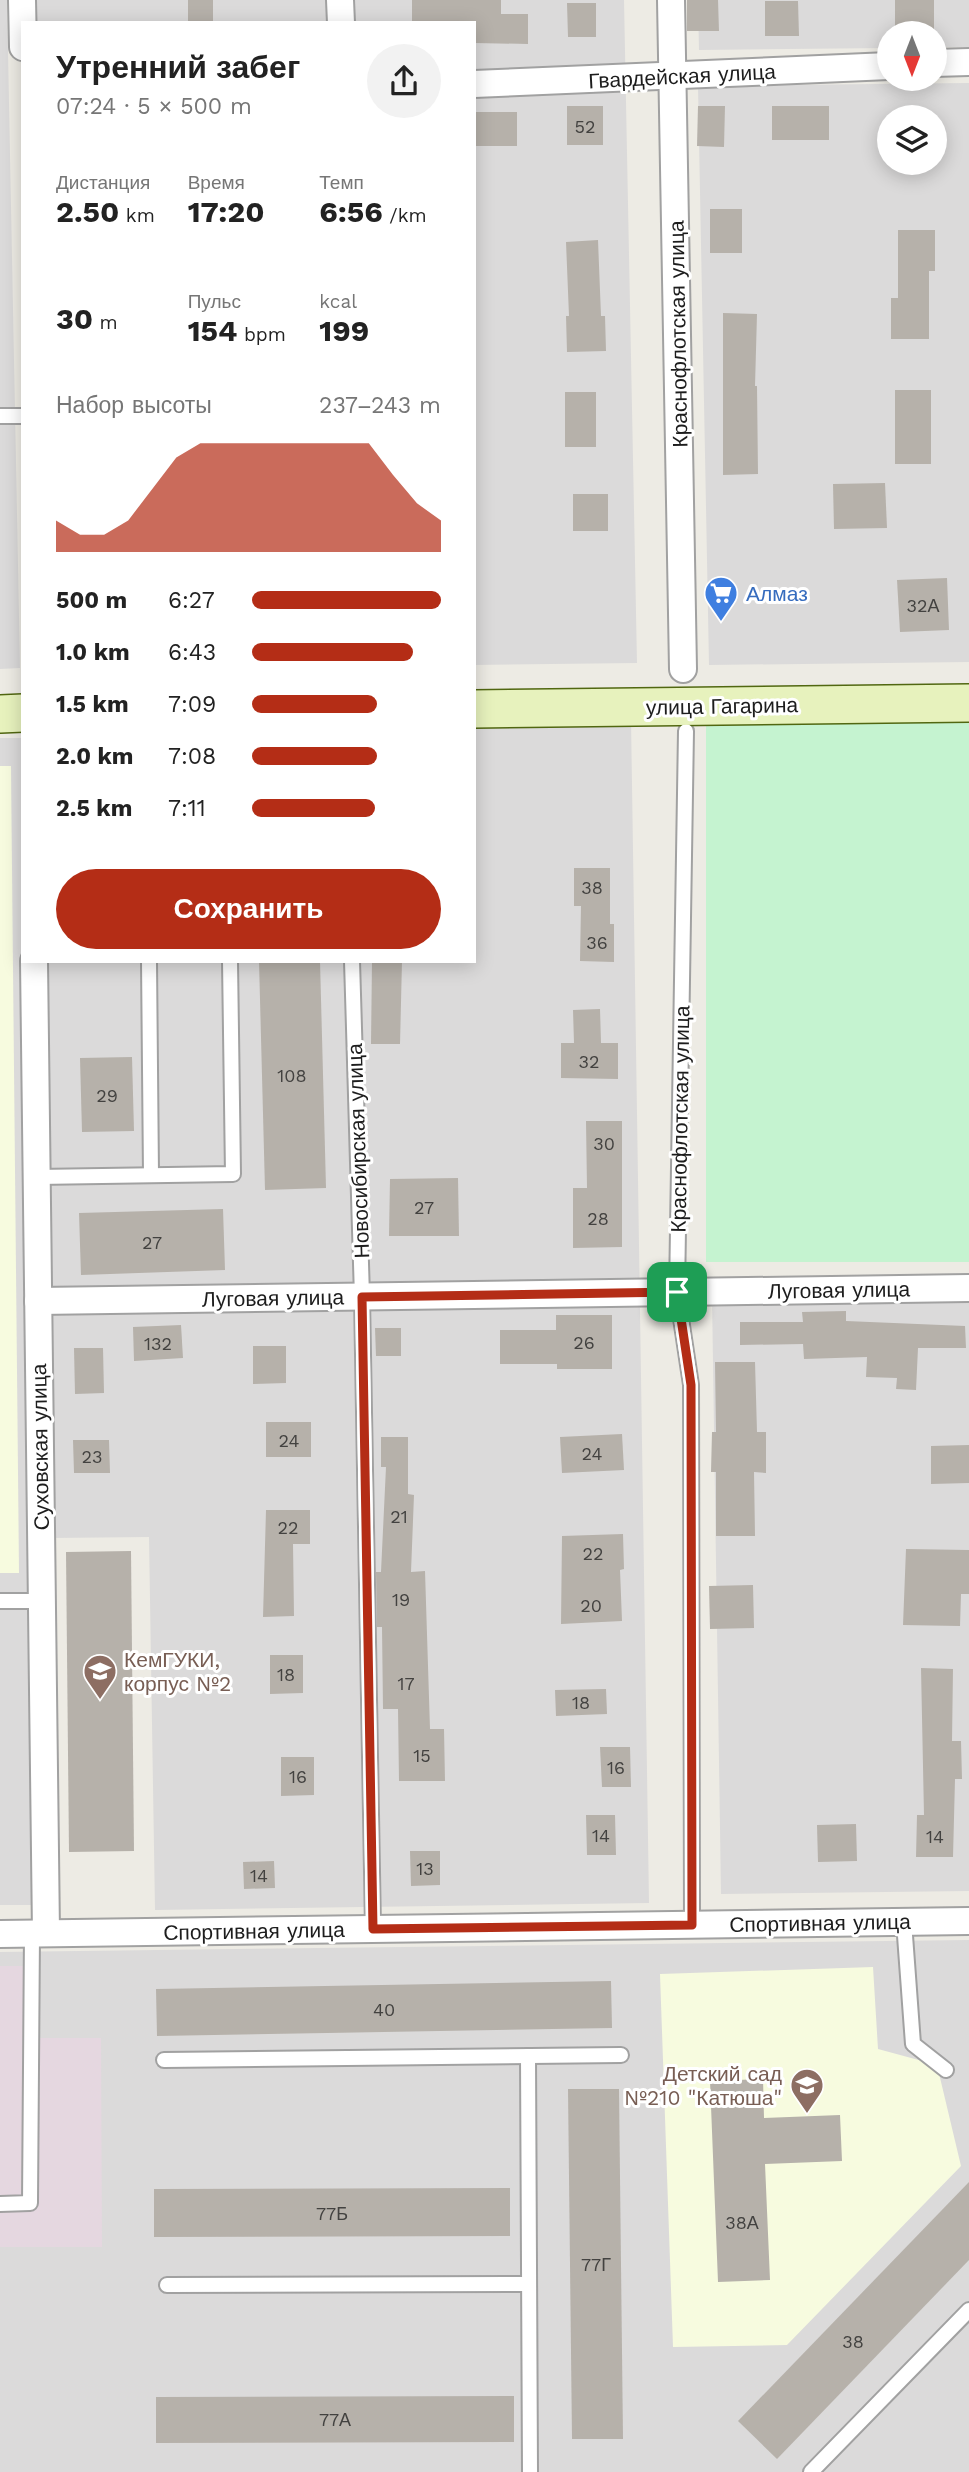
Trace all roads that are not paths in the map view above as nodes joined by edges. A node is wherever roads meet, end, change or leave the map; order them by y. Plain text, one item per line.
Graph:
1 (22, 0) edge
2 (340, 0) edge
3 (671, 0) edge
4 (22, 21) edge
5 (341, 21) edge
6 (969, 62) edge
7 (947, 63) edge
8 (877, 67) edge
9 (673, 77) junction
10 (476, 84) edge
11 (0, 416) edge
12 (21, 416) edge
13 (684, 669) dead end
14 (969, 703) edge
15 (476, 709) edge
16 (21, 713) edge
17 (0, 714) edge
18 (686, 731) dead end
19 (34, 963) edge
20 (149, 963) edge
21 (230, 963) edge
22 (352, 963) edge
23 (151, 1175) junction
24 (37, 1177) junction
25 (969, 1288) edge
26 (677, 1292) junction
27 (362, 1297) junction
28 (38, 1301) junction
29 (0, 1601) edge
30 (42, 1601) junction
31 (904, 1922) junction
32 (969, 1922) edge
33 (692, 1925) junction
34 (373, 1929) junction
35 (39, 1933) junction
36 (0, 1934) edge
37 (621, 2055) dead end
38 (528, 2056) junction
39 (164, 2060) dead end
40 (946, 2070) dead end
41 (0, 2204) edge
42 (529, 2284) junction
43 (167, 2285) dead end
44 (969, 2310) edge
45 (530, 2472) edge
46 (811, 2472) edge

1 - 4 street
2 - 5 street
3 - 9 street, Краснофлотская улица
6 - 7 street
8 - 9 street, Гвардейская улица
9 - 10 street, Гвардейская улица
9 - 13 street, Краснофлотская улица
11 - 12 lane
14 - 15 street, улица Гагарина
16 - 17 street
18 - 26 lane, Краснофлотская улица
19 - 24 street, Суховская улица
20 - 23 lane
21 - 23 lane
22 - 27 lane, Новосибирская улица
23 - 24 lane
24 - 28 street, Суховская улица
25 - 26 street, Луговая улица
26 - 27 street, Луговая улица
26 - 33 lane, Краснофлотская улица
27 - 28 street, Луговая улица
27 - 34 lane, Новосибирская улица
28 - 30 street, Суховская улица
29 - 30 lane
30 - 35 street, Суховская улица
31 - 32 street, Спортивная улица
31 - 33 street, Спортивная улица
31 - 40 lane
33 - 34 street, Спортивная улица
34 - 35 street, Спортивная улица
35 - 36 street, Спортивная улица
35 - 41 lane
37 - 38 lane
38 - 39 lane
38 - 42 lane
42 - 43 lane
42 - 45 lane
44 - 46 lane

